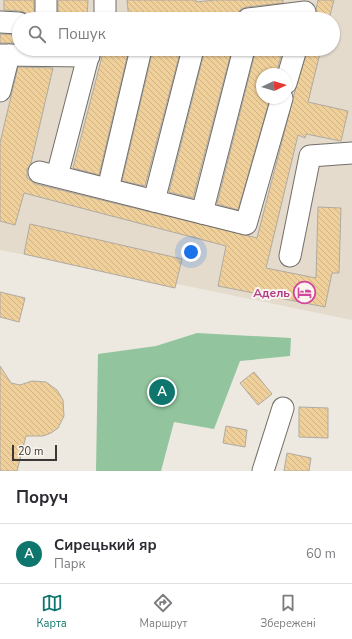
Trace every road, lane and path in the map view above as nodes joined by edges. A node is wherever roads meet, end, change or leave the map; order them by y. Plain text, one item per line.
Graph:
1 (46, 0) edge
2 (105, 0) edge
3 (305, 10) edge
4 (46, 12) edge
5 (105, 12) edge
6 (293, 12) edge
7 (0, 22) edge
8 (12, 23) edge
9 (5, 55) edge
10 (88, 56) edge
11 (139, 56) edge
12 (191, 56) edge
13 (242, 56) edge
14 (294, 56) edge
15 (290, 68) edge
16 (0, 91) edge
17 (280, 104) edge
18 (352, 153) edge
19 (108, 189) junction
20 (154, 201) junction
21 (202, 213) junction
22 (290, 256) dead end
23 (283, 408) dead end
24 (263, 471) edge

1 - 4 lane
2 - 5 lane
3 - 6 lane
7 - 8 lane
9 - 16 lane
10 - 19 lane
11 - 19 lane
12 - 20 lane
13 - 21 lane
14 - 15 lane
17 - 21 lane
18 - 22 lane
19 - 20 lane
20 - 21 lane
23 - 24 lane

